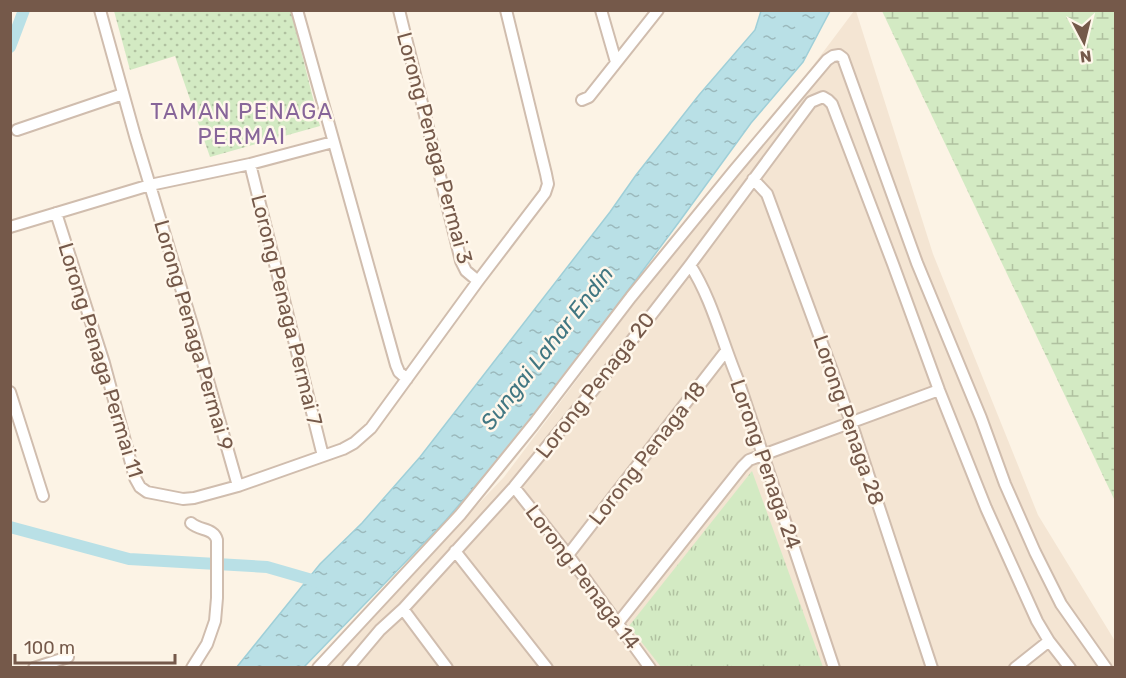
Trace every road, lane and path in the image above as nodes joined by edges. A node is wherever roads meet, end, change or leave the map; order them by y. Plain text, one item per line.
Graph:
1 (100, 10) edge
2 (297, 10) edge
3 (399, 10) edge
4 (506, 10) edge
5 (601, 10) edge
6 (658, 10) edge
7 (616, 62) junction
8 (123, 94) junction
9 (582, 99) dead end
10 (17, 130) dead end
11 (333, 142) junction
12 (250, 164) junction
13 (753, 179) junction
14 (150, 185) junction
15 (56, 213) junction
16 (10, 227) edge
17 (690, 265) junction
18 (478, 281) junction
19 (726, 351) junction
20 (407, 379) junction
21 (939, 390) junction
22 (10, 392) edge
23 (851, 422) junction
24 (763, 454) junction
25 (323, 456) junction
26 (238, 486) junction
27 (514, 487) junction
28 (43, 496) dead end
29 (191, 523) dead end
30 (456, 551) junction
31 (568, 555) junction
32 (403, 609) junction
33 (366, 616) junction
34 (618, 623) junction
35 (380, 630) junction
36 (1049, 641) junction
37 (68, 657) dead end
38 (34, 668) edge
39 (192, 668) edge
40 (318, 668) edge
41 (348, 668) edge
42 (447, 668) edge
43 (547, 668) edge
44 (650, 668) edge
45 (834, 668) edge
46 (932, 668) edge
47 (1015, 668) edge
48 (1070, 668) edge
49 (1106, 668) edge

1 - 8 street, Lorong Penaga Permai 9
2 - 11 street
3 - 18 street, Lorong Penaga Permai 3
4 - 18 street
5 - 7 street
6 - 7 street
7 - 9 street
8 - 10 street
8 - 14 street, Lorong Penaga Permai 9
11 - 12 street
11 - 20 street
12 - 14 street
12 - 25 street, Lorong Penaga Permai 7
13 - 17 street, Lorong Penaga 20
13 - 21 street, Lorong Penaga 20
13 - 23 street, Lorong Penaga 28
14 - 15 street
14 - 26 street, Lorong Penaga Permai 9
15 - 16 street
15 - 26 street, Lorong Penaga Permai 11
17 - 19 street, Lorong Penaga 24
17 - 27 street, Lorong Penaga 20
18 - 20 street
19 - 24 street, Lorong Penaga 24
19 - 31 street, Lorong Penaga 18
20 - 25 street
21 - 23 street
21 - 36 street
22 - 28 street
23 - 24 street
23 - 46 street, Lorong Penaga 28
24 - 34 street
24 - 45 street, Lorong Penaga 24
25 - 26 street
27 - 30 street, Lorong Penaga 20
27 - 31 street, Lorong Penaga 14
29 - 39 street
30 - 32 street, Lorong Penaga 20
30 - 43 street
31 - 34 street, Lorong Penaga 14
32 - 35 street, Lorong Penaga 20
32 - 42 street
33 - 35 street
33 - 40 street
33 - 49 street
34 - 44 street, Lorong Penaga 14
35 - 41 street, Lorong Penaga 20
36 - 47 street
36 - 48 street
37 - 38 street

